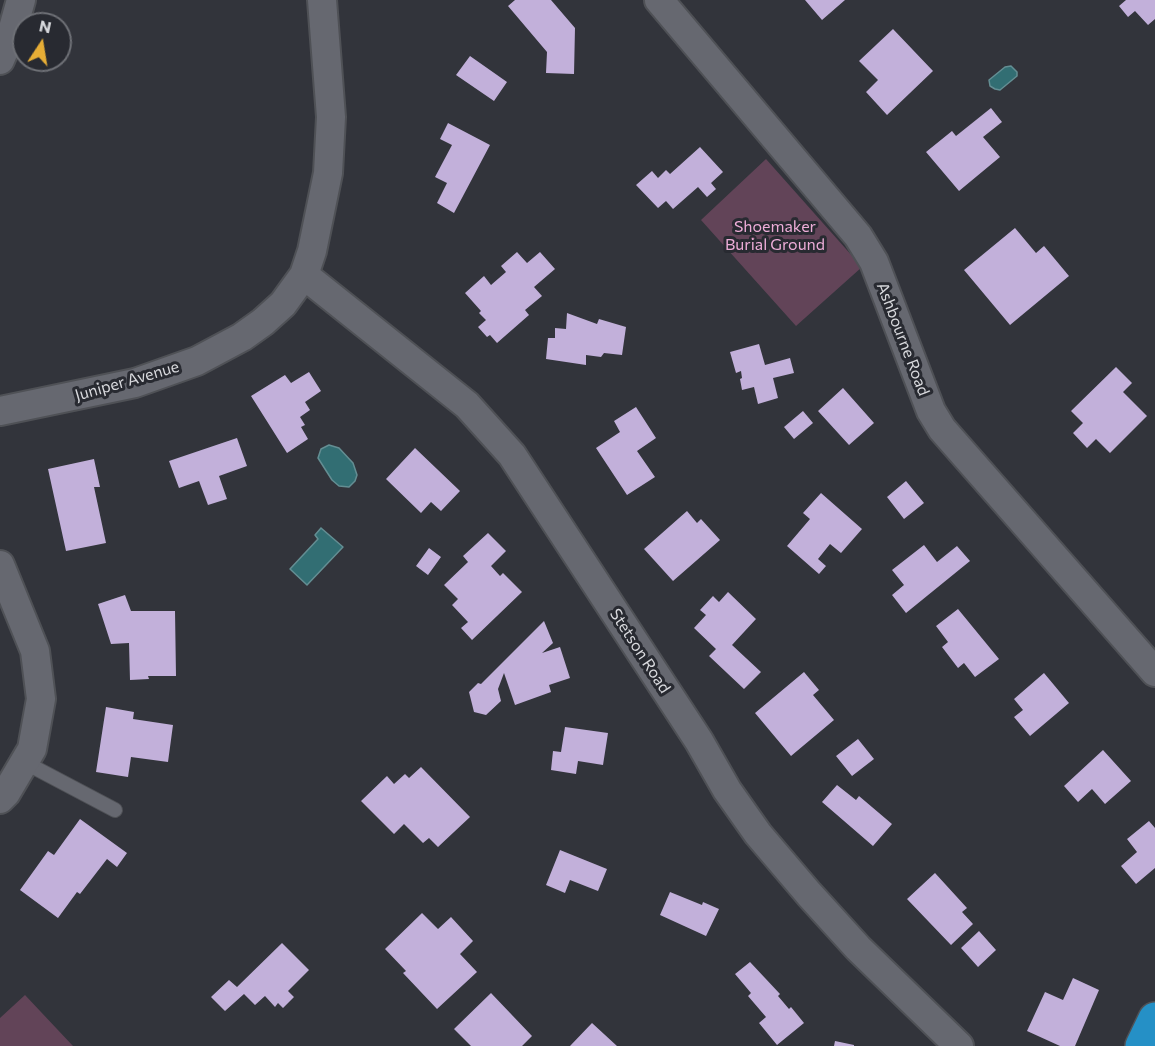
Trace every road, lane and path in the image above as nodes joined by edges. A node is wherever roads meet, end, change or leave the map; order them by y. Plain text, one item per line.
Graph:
1 (21, 0) edge
2 (322, 0) edge
3 (659, 0) edge
4 (0, 60) edge
5 (304, 275) junction
6 (0, 411) edge
7 (0, 565) edge
8 (1155, 672) edge
9 (24, 762) junction
10 (0, 799) edge
11 (116, 810) dead end
12 (1155, 1018) edge
13 (959, 1046) edge
14 (1142, 1046) edge

1 - 4 street
2 - 5 street, Juniper Avenue
3 - 8 street, Ashbourne Road
5 - 6 street, Juniper Avenue
5 - 13 street, Stetson Road
7 - 9 street
9 - 10 street
9 - 11 lane
12 - 14 highway

